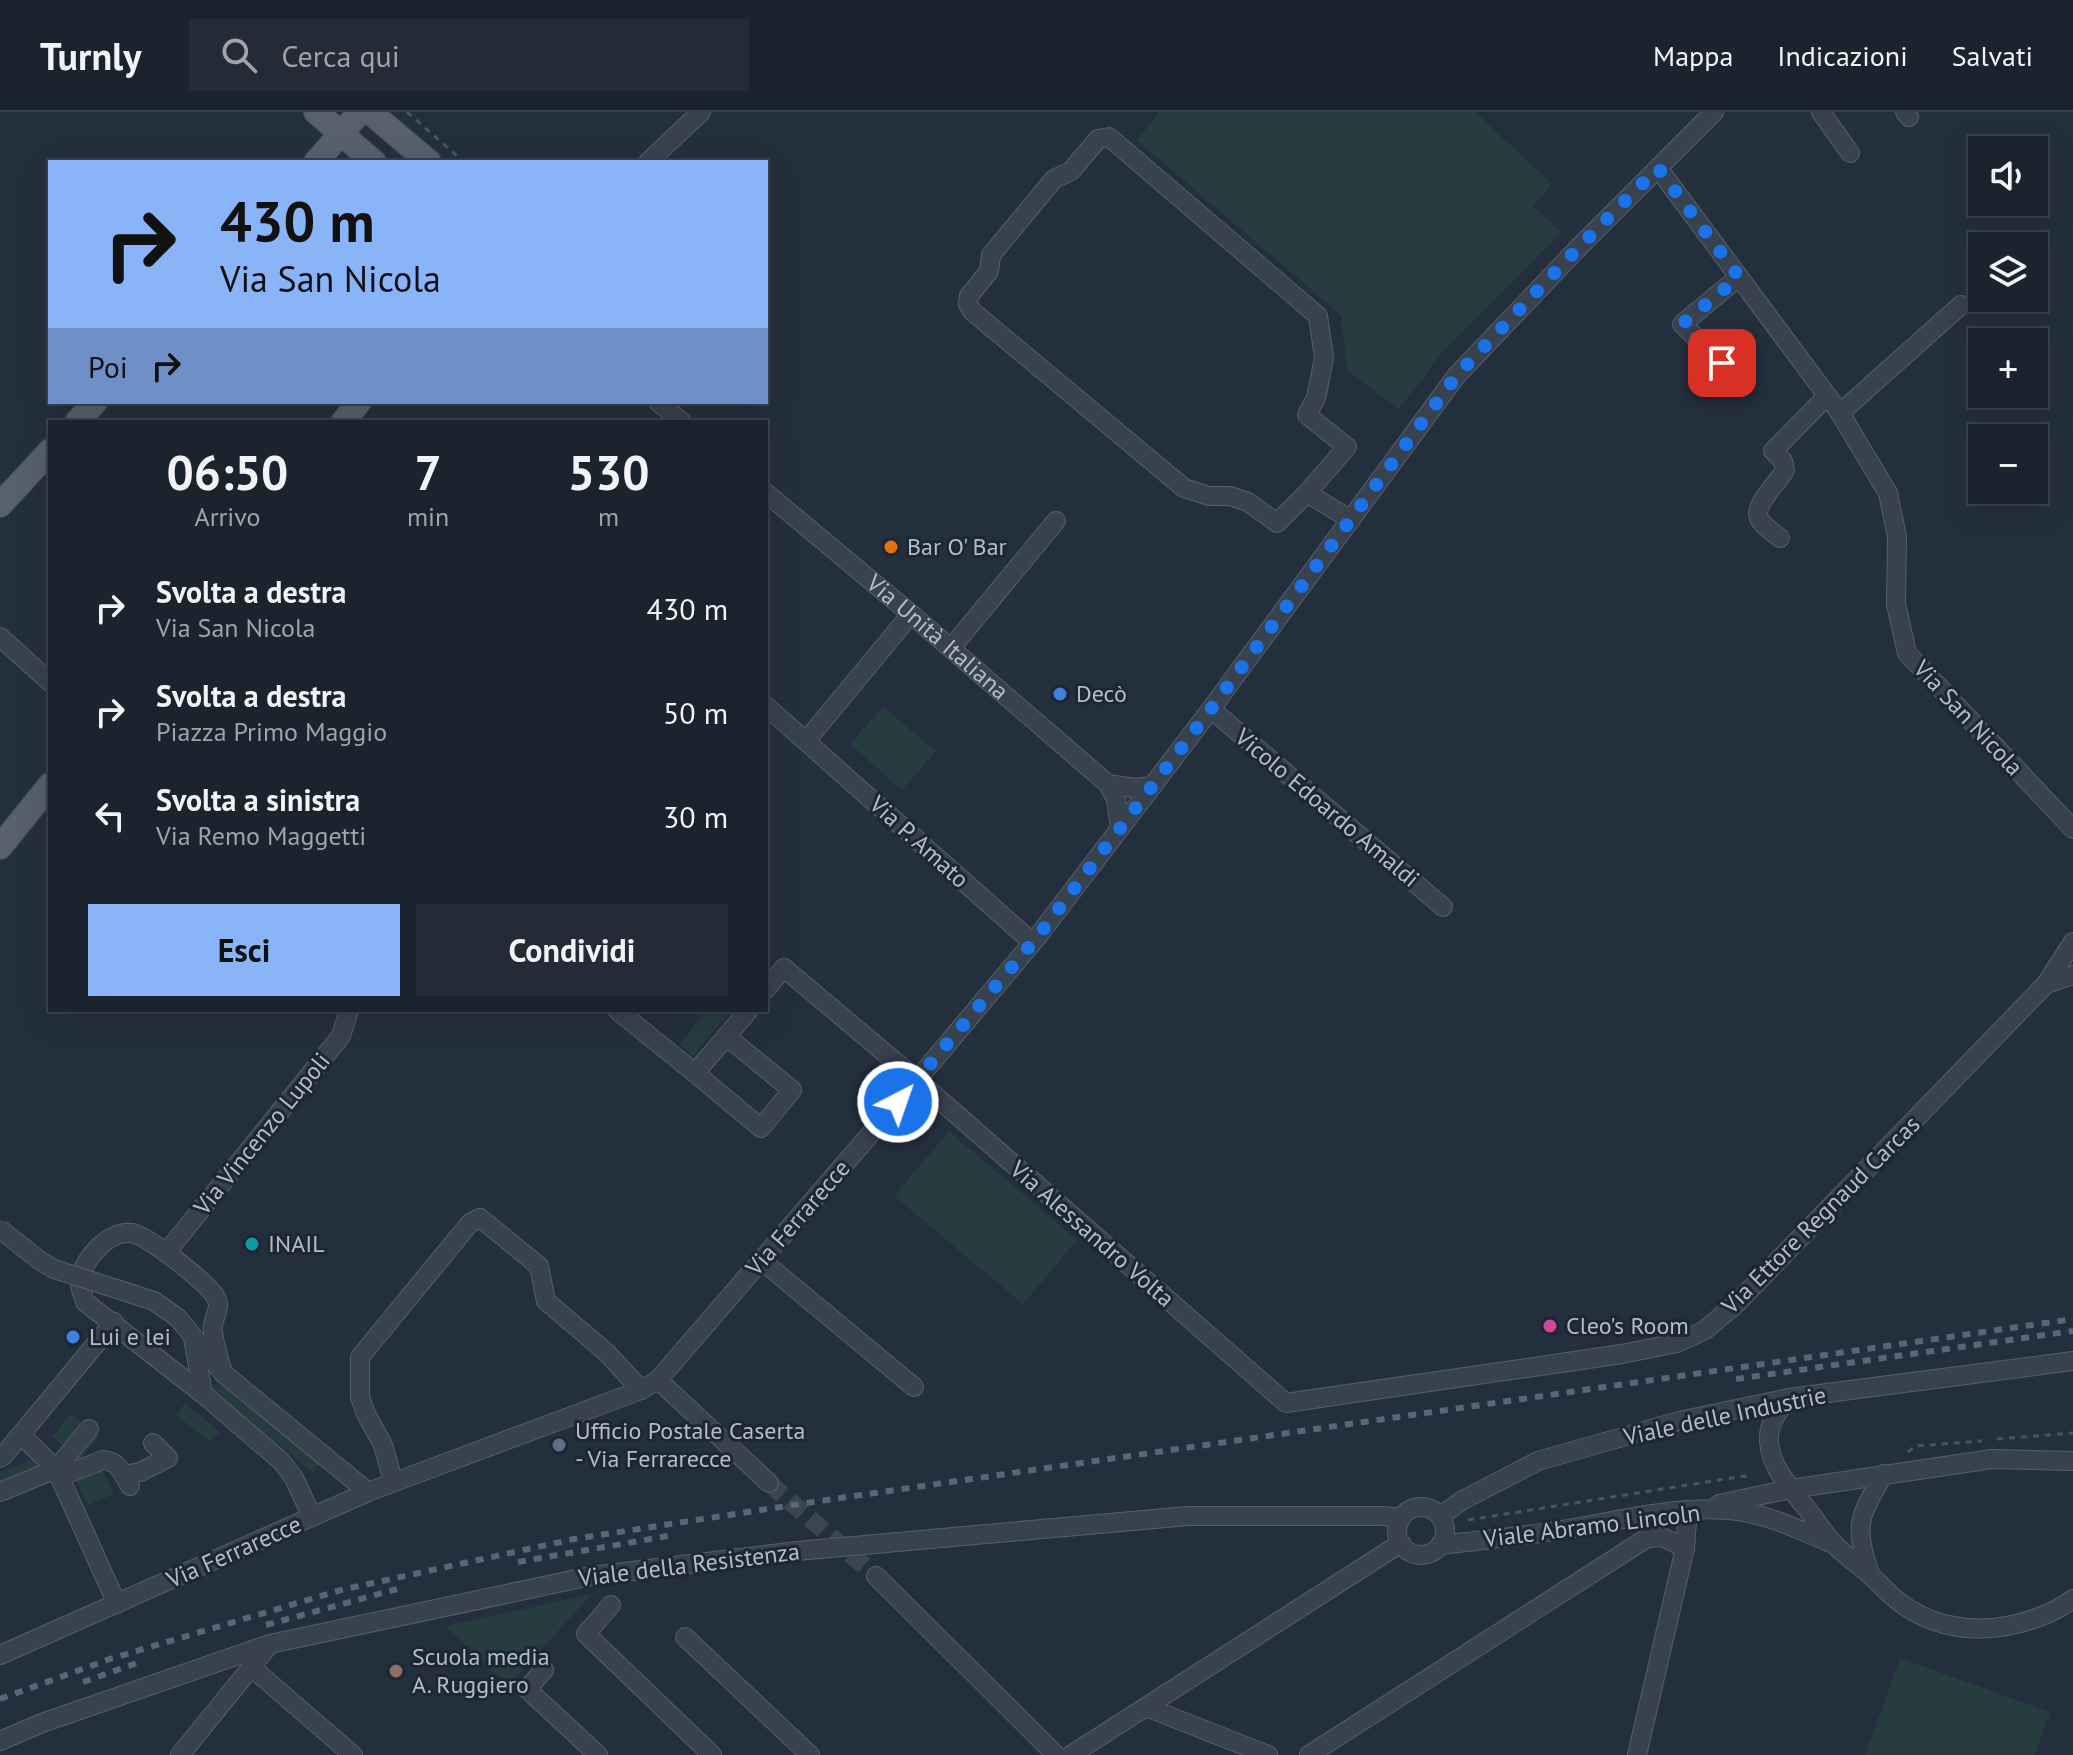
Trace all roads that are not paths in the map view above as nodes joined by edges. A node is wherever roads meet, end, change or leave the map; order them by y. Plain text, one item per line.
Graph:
1 (316, 112) edge
2 (360, 112) edge
3 (370, 112) edge
4 (701, 112) edge
5 (1714, 112) edge
6 (1821, 112) edge
7 (341, 134) junction
8 (1850, 153) dead end
9 (318, 160) edge
10 (372, 160) edge
11 (427, 160) edge
12 (650, 160) edge
13 (1658, 168) junction
14 (1739, 277) junction
15 (1961, 305) dead end
16 (1741, 382) dead end
17 (1827, 396) junction
18 (93, 404) edge
19 (357, 404) edge
20 (660, 404) edge
21 (1840, 413) junction
22 (79, 420) edge
23 (345, 420) edge
24 (680, 420) edge
25 (48, 453) edge
26 (1307, 493) junction
27 (768, 495) edge
28 (0, 505) edge
29 (1351, 520) junction
30 (1056, 521) dead end
31 (1780, 538) dead end
32 (911, 614) junction
33 (0, 637) edge
34 (951, 648) junction
35 (48, 680) edge
36 (768, 708) edge
37 (1211, 709) junction
38 (806, 741) junction
39 (1108, 784) junction
40 (1153, 786) junction
41 (48, 787) edge
42 (1120, 828) junction
43 (2073, 829) edge
44 (0, 847) edge
45 (1443, 907) dead end
46 (1032, 942) junction
47 (2073, 942) edge
48 (2073, 975) edge
49 (2046, 984) junction
50 (768, 987) edge
51 (348, 1012) edge
52 (619, 1012) edge
53 (747, 1012) edge
54 (726, 1036) junction
55 (695, 1073) junction
56 (917, 1080) junction
57 (0, 1229) edge
58 (166, 1253) junction
59 (761, 1260) junction
60 (178, 1318) junction
61 (114, 1322) junction
62 (213, 1327) junction
63 (192, 1337) junction
64 (2073, 1361) edge
65 (223, 1373) junction
66 (658, 1380) junction
67 (914, 1387) dead end
68 (1268, 1387) joint
69 (641, 1390) junction
70 (203, 1394) junction
71 (1789, 1398) junction
72 (89, 1429) dead end
73 (21, 1435) junction
74 (153, 1443) dead end
75 (0, 1458) edge
76 (2073, 1461) edge
77 (57, 1473) junction
78 (1884, 1474) junction
79 (393, 1481) junction
80 (769, 1483) tunnel mouth
81 (1791, 1489) junction
82 (0, 1492) edge
83 (368, 1492) junction
84 (1688, 1510) junction
85 (312, 1517) junction
86 (1401, 1518) junction
87 (1442, 1520) junction
88 (1401, 1543) junction
89 (1834, 1544) junction
90 (1440, 1545) junction
91 (1685, 1548) junction
92 (1870, 1574) junction
93 (876, 1576) tunnel mouth
94 (2073, 1599) edge
95 (117, 1604) junction
96 (611, 1605) dead end
97 (685, 1637) dead end
98 (270, 1644) junction
99 (0, 1655) edge
100 (251, 1667) junction
101 (544, 1670) dead end
102 (1146, 1707) junction
103 (0, 1741) edge
104 (1042, 1748) edge
105 (180, 1755) edge
106 (353, 1755) edge
107 (598, 1755) edge
108 (712, 1755) edge
109 (810, 1755) edge
110 (1056, 1755) edge
111 (1071, 1755) edge
112 (1268, 1755) edge
113 (1309, 1755) edge
114 (1637, 1755) edge

1 - 7 main road
2 - 7 main road
3 - 11 main road
4 - 12 street
5 - 13 street, Via Ferrarecce
6 - 8 street
7 - 9 main road
7 - 10 main road
13 - 14 street, Via San Nicola
13 - 29 street, Via Ferrarecce
14 - 16 street
14 - 17 street, Via San Nicola
15 - 21 street
17 - 21 street, Via San Nicola
17 - 31 street
18 - 22 main road
19 - 23 main road
20 - 24 street
21 - 43 street, Via San Nicola
25 - 28 main road
26 - 26 street
26 - 29 street
27 - 32 street, Via Unità Italiana
29 - 37 street, Via Ferrarecce
30 - 34 street
32 - 34 street, Via Unità Italiana
32 - 38 street
33 - 35 street
34 - 39 street, Via Unità Italiana
36 - 38 street, Via P. Amato
37 - 40 street, Via Ferrarecce
37 - 45 street, Vicolo Edoardo Amaldi
38 - 46 street, Via P. Amato
39 - 40 street
39 - 42 street
40 - 42 street, Via Ferrarecce
41 - 44 main road
42 - 46 street, Via Ferrarecce
46 - 56 street, Via Ferrarecce
47 - 49 street, Via Ettore Regnaud Carcas
48 - 49 street
49 - 68 street, Via Ettore Regnaud Carcas
50 - 56 street, Via Alessandro Volta
51 - 58 street, Via Vincenzo Lupoli
52 - 55 street
53 - 54 street
54 - 55 street
54 - 55 street
56 - 59 street, Via Ferrarecce
56 - 68 street, Via Alessandro Volta
57 - 60 street, bridge
58 - 61 street
58 - 62 street
59 - 66 street, Via Ferrarecce
59 - 67 street
60 - 62 street
60 - 63 street
61 - 70 street
61 - 73 street
62 - 65 street
63 - 65 street
63 - 70 street
64 - 71 street, Viale delle Industrie
65 - 70 street
65 - 83 street
66 - 69 street, Via Ferrarecce
66 - 80 street
69 - 79 street, Via Ferrarecce
69 - 79 street
70 - 85 street
71 - 81 street, Viale Abramo Lincoln
71 - 87 street, Viale delle Industrie
72 - 77 street
73 - 75 street
73 - 77 street
74 - 77 street
76 - 78 street
77 - 82 street
77 - 95 street
78 - 81 street
78 - 92 street
79 - 83 street, Via Ferrarecce
81 - 84 street
81 - 89 street, Viale Abramo Lincoln
83 - 85 street, Via Ferrarecce
84 - 89 street, Viale Abramo Lincoln
84 - 90 street, Viale Abramo Lincoln
84 - 91 street
85 - 95 street, Via Ferrarecce
86 - 87 street
86 - 88 street
86 - 98 street, Viale della Resistenza
87 - 90 street
88 - 90 street
88 - 102 street
89 - 92 street, Viale Abramo Lincoln
91 - 113 street
91 - 114 street
92 - 94 street, Viale Abramo Lincoln
93 - 104 street
95 - 99 street, Via Ferrarecce
96 - 108 street
97 - 109 street
98 - 100 street
98 - 103 street, Viale della Resistenza
100 - 105 street
100 - 106 street
101 - 107 street
102 - 111 street
102 - 112 street
104 - 110 street

